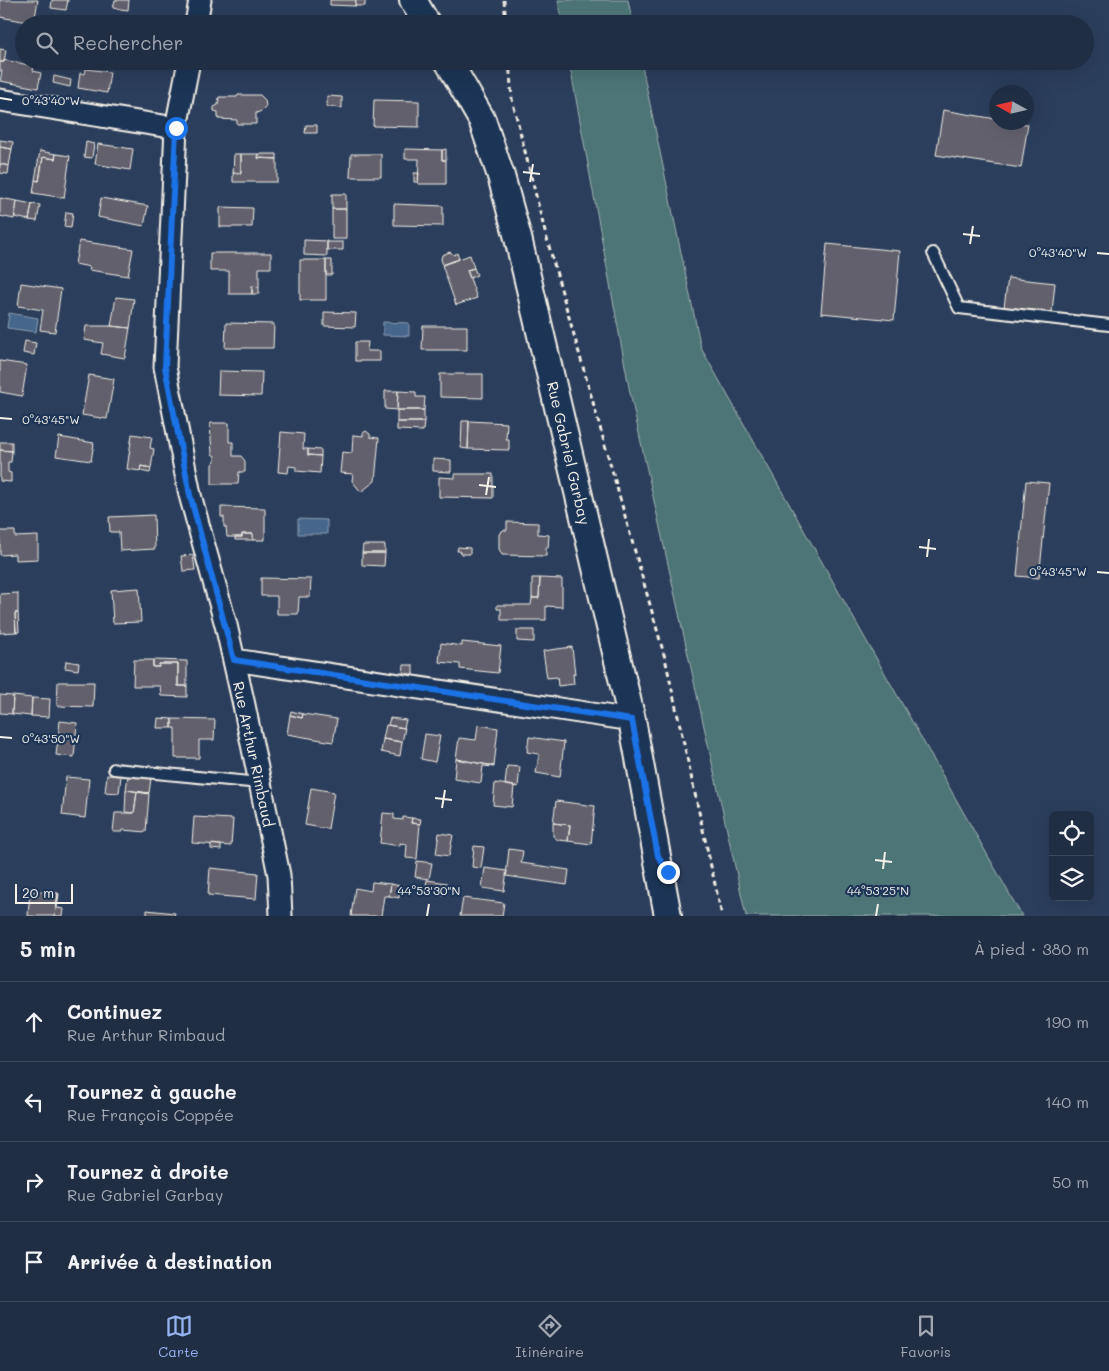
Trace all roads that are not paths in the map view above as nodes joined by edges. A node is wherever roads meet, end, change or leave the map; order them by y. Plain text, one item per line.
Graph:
1 (200, 0) edge
2 (413, 0) edge
3 (198, 15) edge
4 (422, 15) edge
5 (187, 70) edge
6 (453, 70) edge
7 (0, 100) edge
8 (176, 128) junction
9 (933, 253) dead end
10 (1109, 325) edge
11 (234, 660) junction
12 (632, 720) junction
13 (114, 769) dead end
14 (260, 783) junction
15 (658, 856) junction
16 (281, 916) edge
17 (668, 916) edge
18 (683, 916) edge

1 - 3 street
2 - 4 street
5 - 8 street, Rue Arthur Rimbaud
6 - 12 street, Rue Gabriel Garbay
7 - 8 street
8 - 11 street, Rue Arthur Rimbaud
9 - 10 lane
11 - 12 street
11 - 14 street, Rue Arthur Rimbaud
12 - 15 street, Rue Gabriel Garbay
13 - 14 lane
14 - 16 street, Rue Arthur Rimbaud
15 - 17 street, Rue Gabriel Garbay
15 - 18 street, Rue Gabriel Garbay

